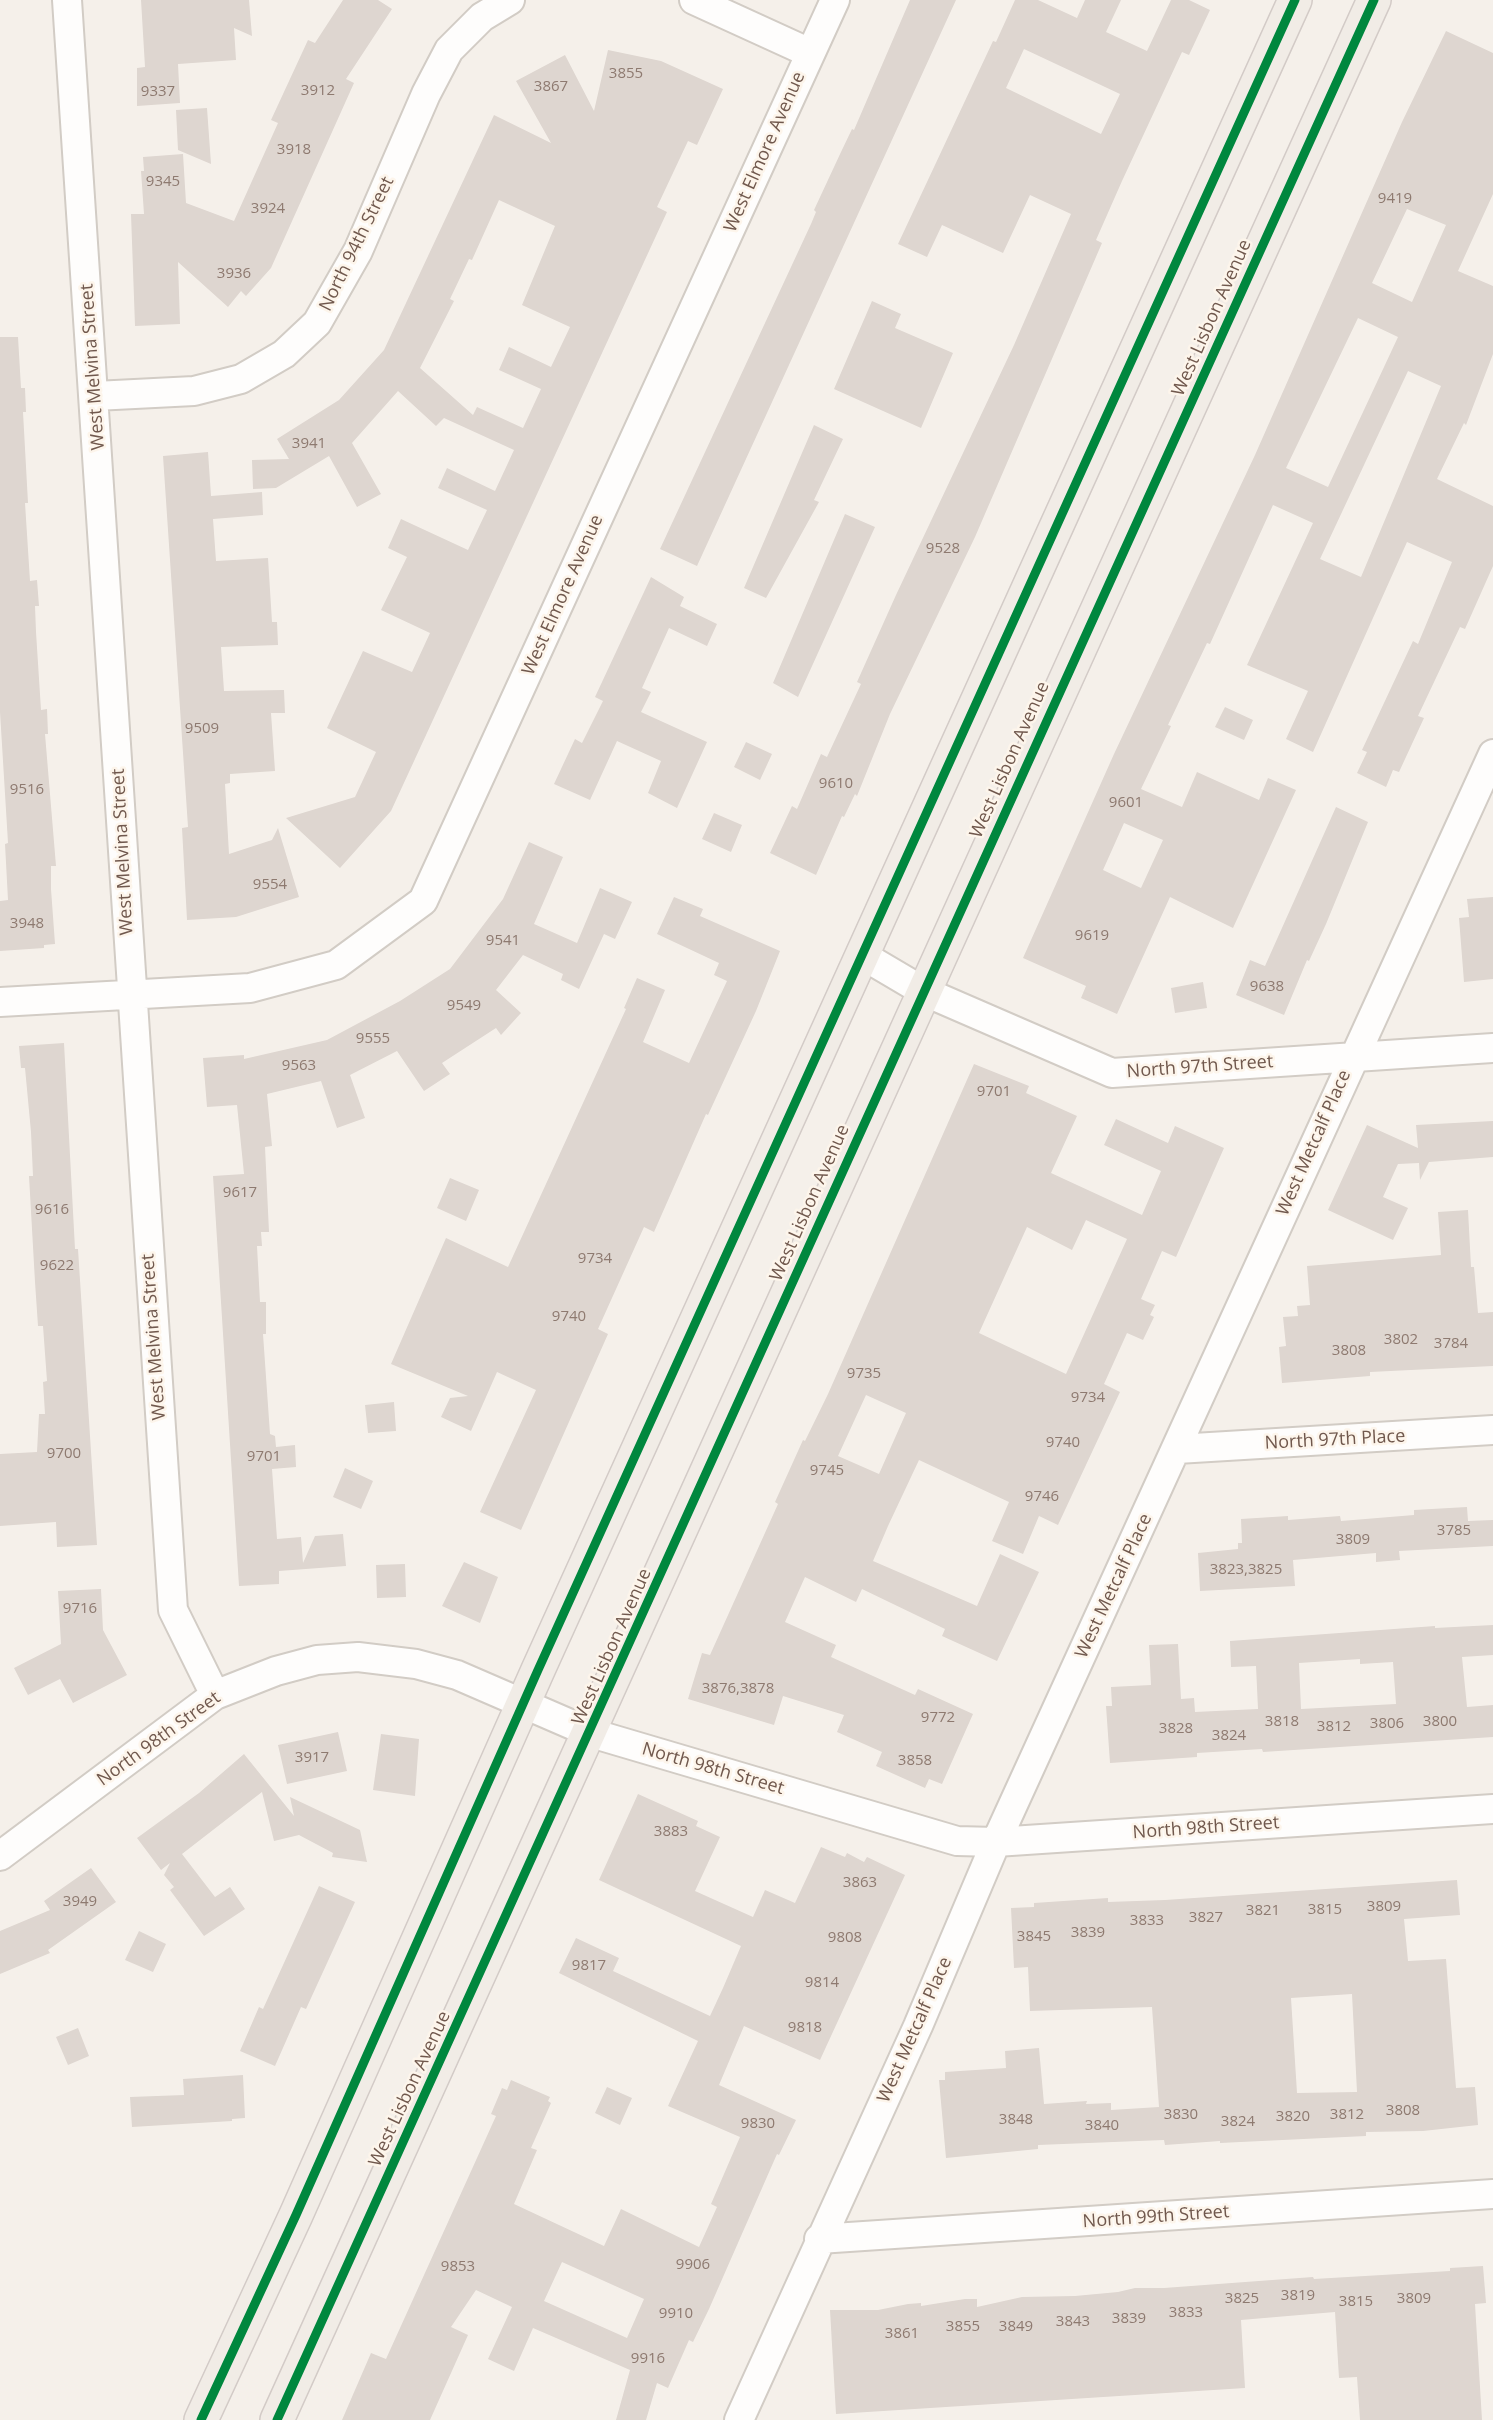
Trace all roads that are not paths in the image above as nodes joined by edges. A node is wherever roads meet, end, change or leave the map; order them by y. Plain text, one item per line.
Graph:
1 (67, 0) edge
2 (510, 0) edge
3 (694, 0) edge
4 (835, 0) edge
5 (1295, 0) edge
6 (1374, 0) edge
7 (810, 53) junction
8 (95, 396) junction
9 (1493, 754) edge
10 (862, 955) junction
11 (923, 991) junction
12 (131, 993) junction
13 (0, 1002) edge
14 (1493, 1048) edge
15 (1353, 1057) junction
16 (1493, 1430) edge
17 (1177, 1449) junction
18 (215, 1695) junction
19 (523, 1704) junction
20 (591, 1733) junction
21 (1493, 1809) edge
22 (996, 1842) junction
23 (0, 1856) edge
24 (1493, 2194) edge
25 (819, 2239) junction
26 (201, 2420) edge
27 (277, 2420) edge
28 (739, 2420) edge

1 - 8 street, West Melvina Street
2 - 8 street, North 94th Street
3 - 7 street
4 - 7 street, West Elmore Avenue
5 - 10 main road
6 - 11 main road, West Lisbon Avenue
7 - 12 street, West Elmore Avenue
8 - 12 street, West Melvina Street
9 - 15 street, West Metcalf Place
10 - 11 street, North 97th Street
10 - 19 main road
11 - 15 street, North 97th Street
11 - 20 main road, West Lisbon Avenue
12 - 13 street, West Elmore Avenue
12 - 18 street, West Melvina Street
14 - 15 street, North 97th Street
15 - 17 street, West Metcalf Place
16 - 17 street, North 97th Place
17 - 22 street, West Metcalf Place
18 - 19 street, North 98th Street
18 - 23 street, North 98th Street
19 - 20 street, North 98th Street
19 - 26 main road
20 - 22 street, North 98th Street
20 - 27 main road, West Lisbon Avenue
21 - 22 street, North 98th Street
22 - 25 street, West Metcalf Place
24 - 25 street, North 99th Street
25 - 28 street, West Metcalf Place

